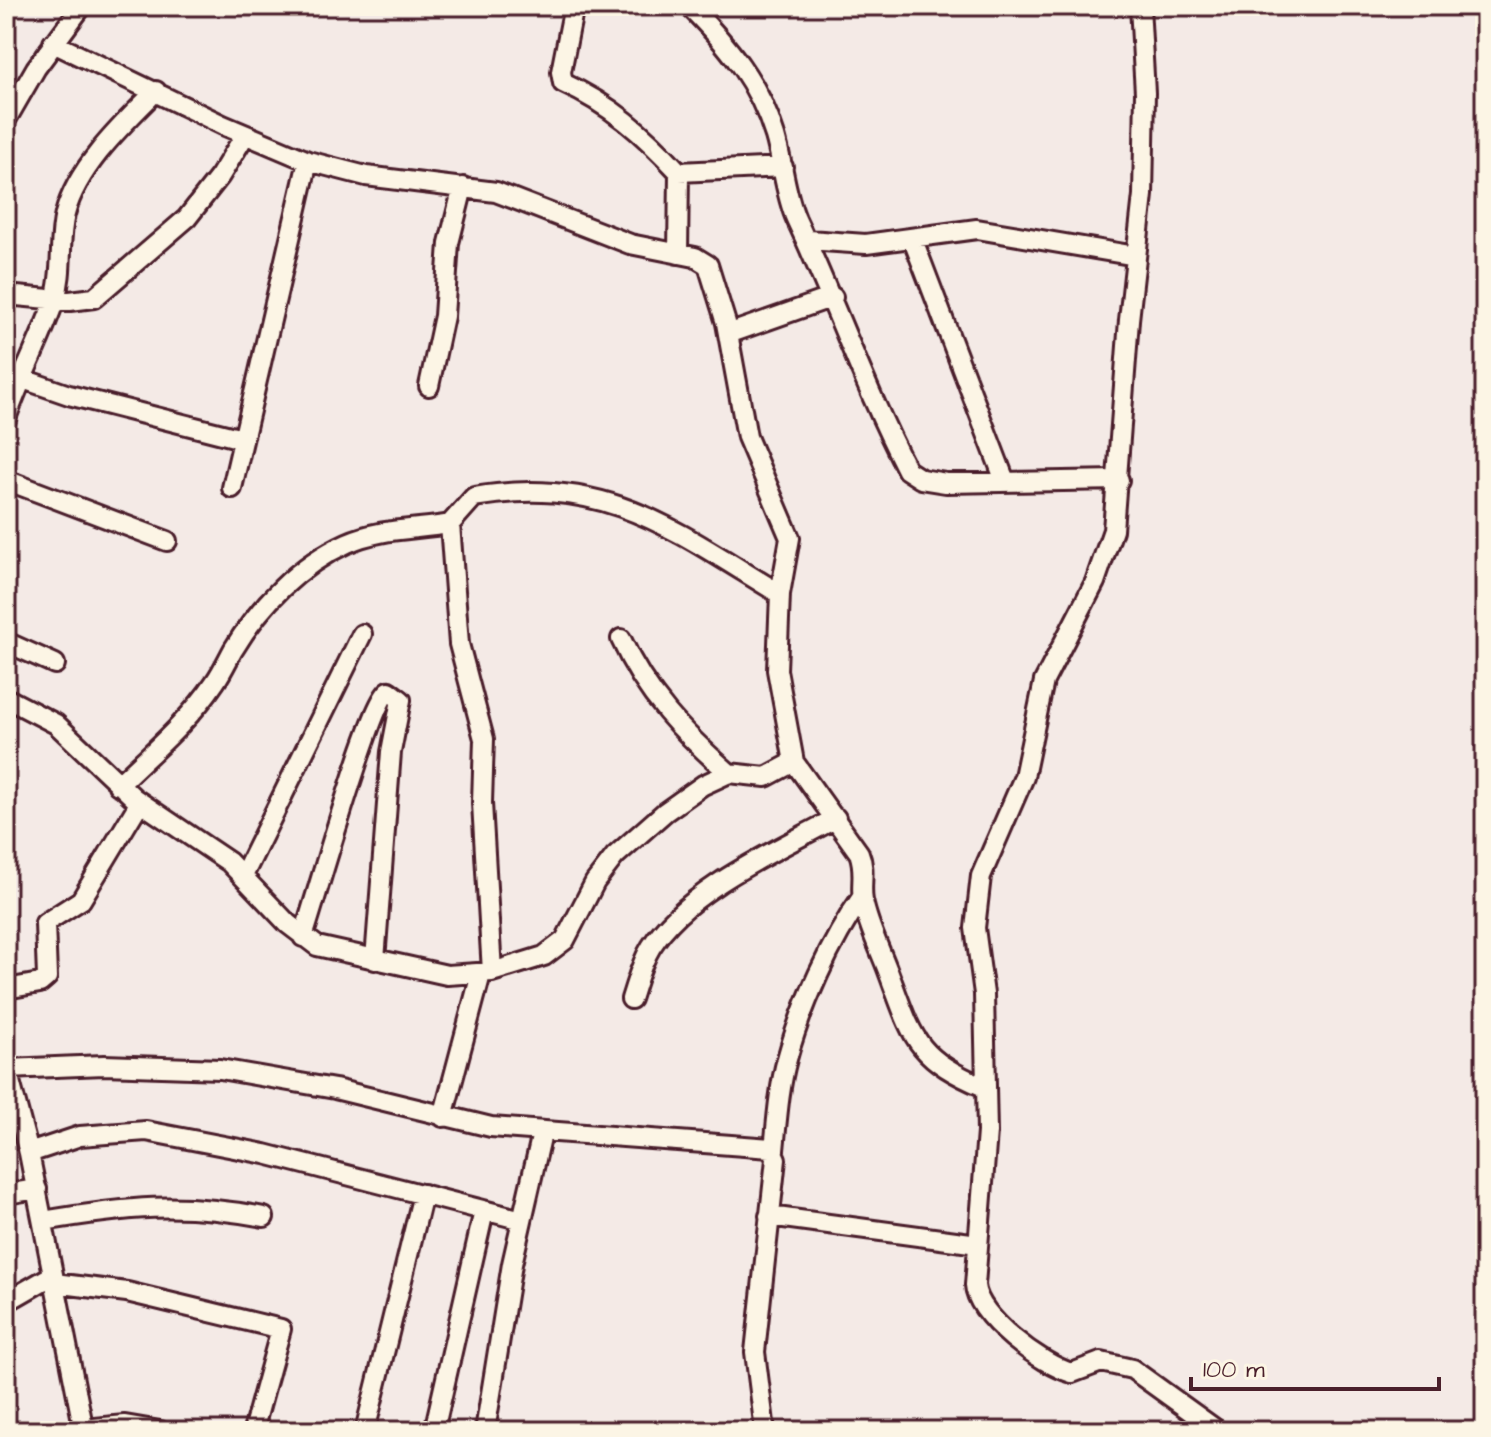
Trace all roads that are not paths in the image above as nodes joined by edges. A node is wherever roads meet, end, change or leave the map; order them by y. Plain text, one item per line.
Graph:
1 (57, 6) edge
2 (574, 6) edge
3 (689, 6) edge
4 (1140, 6) edge
5 (78, 12) edge
6 (53, 43) junction
7 (156, 91) junction
8 (6, 120) edge
9 (245, 135) junction
10 (308, 161) junction
11 (783, 167) junction
12 (679, 172) junction
13 (463, 187) junction
14 (808, 240) junction
15 (913, 240) junction
16 (678, 254) junction
17 (1136, 256) junction
18 (6, 295) edge
19 (833, 297) junction
20 (54, 300) junction
21 (728, 334) junction
22 (20, 378) junction
23 (429, 386) dead end
24 (6, 419) edge
25 (242, 439) junction
26 (6, 480) edge
27 (1119, 480) junction
28 (1005, 481) junction
29 (232, 488) dead end
30 (450, 524) junction
31 (167, 541) dead end
32 (780, 594) junction
33 (362, 634) dead end
34 (621, 639) dead end
35 (6, 642) edge
36 (55, 664) dead end
37 (6, 698) edge
38 (794, 762) junction
39 (729, 773) junction
40 (118, 785) junction
41 (140, 802) junction
42 (836, 818) junction
43 (243, 876) junction
44 (862, 897) junction
45 (303, 937) junction
46 (375, 960) junction
47 (487, 973) junction
48 (6, 989) edge
49 (631, 999) dead end
50 (6, 1068) edge
51 (984, 1087) junction
52 (11, 1105) edge
53 (443, 1117) junction
54 (542, 1133) junction
55 (774, 1150) junction
56 (29, 1153) junction
57 (37, 1189) junction
58 (6, 1194) edge
59 (423, 1194) junction
60 (484, 1211) junction
61 (769, 1216) junction
62 (264, 1217) dead end
63 (522, 1220) junction
64 (43, 1221) junction
65 (978, 1244) junction
66 (54, 1279) junction
67 (6, 1302) edge
68 (84, 1430) edge
69 (160, 1431) edge
70 (253, 1431) edge
71 (365, 1431) edge
72 (434, 1431) edge
73 (485, 1431) edge
74 (765, 1431) edge
75 (1218, 1431) edge

1 - 5 street
2 - 12 street
3 - 11 street
4 - 17 street
5 - 6 street
6 - 7 street
6 - 8 street
7 - 9 street
7 - 20 street
9 - 10 street
9 - 20 street
10 - 13 street
10 - 25 street
11 - 12 street
11 - 14 street
12 - 16 street
13 - 16 street
13 - 23 street
14 - 15 street
14 - 19 street
15 - 17 street
15 - 28 street
16 - 21 street
17 - 27 street
18 - 20 street
19 - 21 street
19 - 28 street
20 - 22 street
21 - 32 street
22 - 24 street
22 - 25 street
25 - 29 street
26 - 31 street
27 - 28 street
27 - 51 street
30 - 32 street
30 - 40 street
30 - 47 street
32 - 38 street
33 - 43 street
34 - 39 street
35 - 36 street
37 - 40 street
38 - 39 street
38 - 42 street
39 - 47 street
40 - 41 street
41 - 43 street
41 - 48 street
42 - 44 street
42 - 49 street
43 - 45 street
44 - 51 street
44 - 55 street
45 - 46 street
45 - 46 street
46 - 47 street
47 - 53 street
50 - 52 street
50 - 53 street
51 - 65 street
52 - 56 street
53 - 54 street
54 - 55 street
54 - 63 street
55 - 61 street
56 - 57 street
56 - 59 street
57 - 58 street
57 - 64 street
59 - 60 street
59 - 71 street
60 - 63 street
60 - 72 street
61 - 65 street
61 - 74 street
62 - 64 street
63 - 73 street
64 - 66 street
65 - 75 street
66 - 67 street
66 - 68 street
66 - 70 street
68 - 69 street

